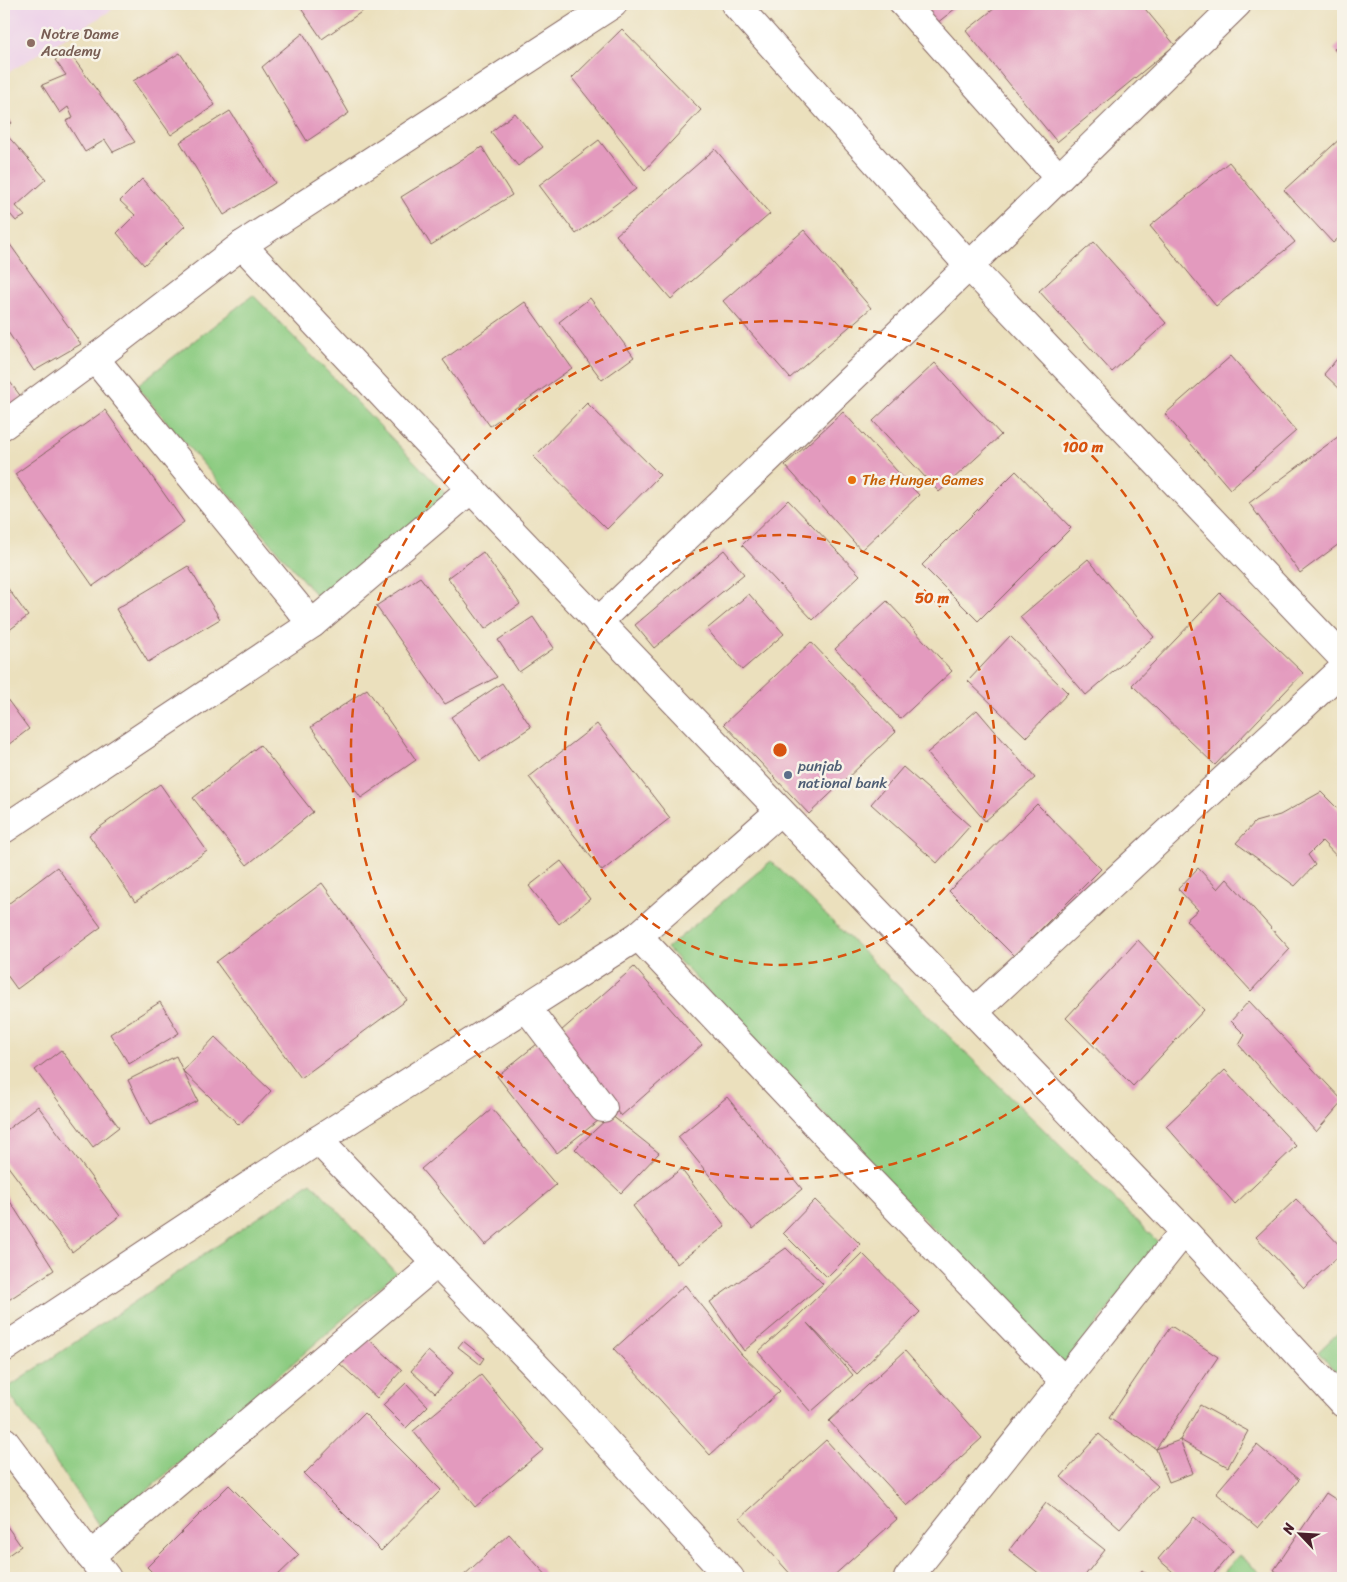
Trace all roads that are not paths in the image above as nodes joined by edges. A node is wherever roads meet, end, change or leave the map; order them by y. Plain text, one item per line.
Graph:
1 (613, 4) edge
2 (735, 4) edge
3 (904, 4) edge
4 (1237, 4) edge
5 (1059, 178) junction
6 (242, 245) junction
7 (969, 266) junction
8 (95, 359) junction
9 (4, 425) edge
10 (471, 489) junction
11 (598, 622) junction
12 (312, 624) junction
13 (1343, 658) edge
14 (1343, 669) edge
15 (780, 811) junction
16 (4, 829) edge
17 (638, 936) junction
18 (526, 1007) junction
19 (974, 1012) junction
20 (602, 1108) dead end
21 (318, 1140) junction
22 (1184, 1231) junction
23 (437, 1263) junction
24 (4, 1348) edge
25 (1064, 1381) junction
26 (1343, 1404) edge
27 (4, 1441) edge
28 (90, 1556) junction
29 (107, 1578) edge
30 (730, 1578) edge
31 (908, 1578) edge

1 - 6 street
2 - 7 street
3 - 5 street
4 - 5 street
5 - 7 street
6 - 8 street
6 - 10 street
7 - 11 street
7 - 13 street
8 - 9 street
8 - 12 street
10 - 11 street
10 - 12 street
11 - 15 street
12 - 16 street
14 - 19 street
15 - 17 street
15 - 19 street
17 - 18 street
17 - 25 street
18 - 20 street
18 - 21 street
19 - 22 street
21 - 23 street
21 - 24 street
22 - 25 street
22 - 26 street
23 - 28 street
23 - 30 street
25 - 31 street
27 - 28 street
28 - 29 street

